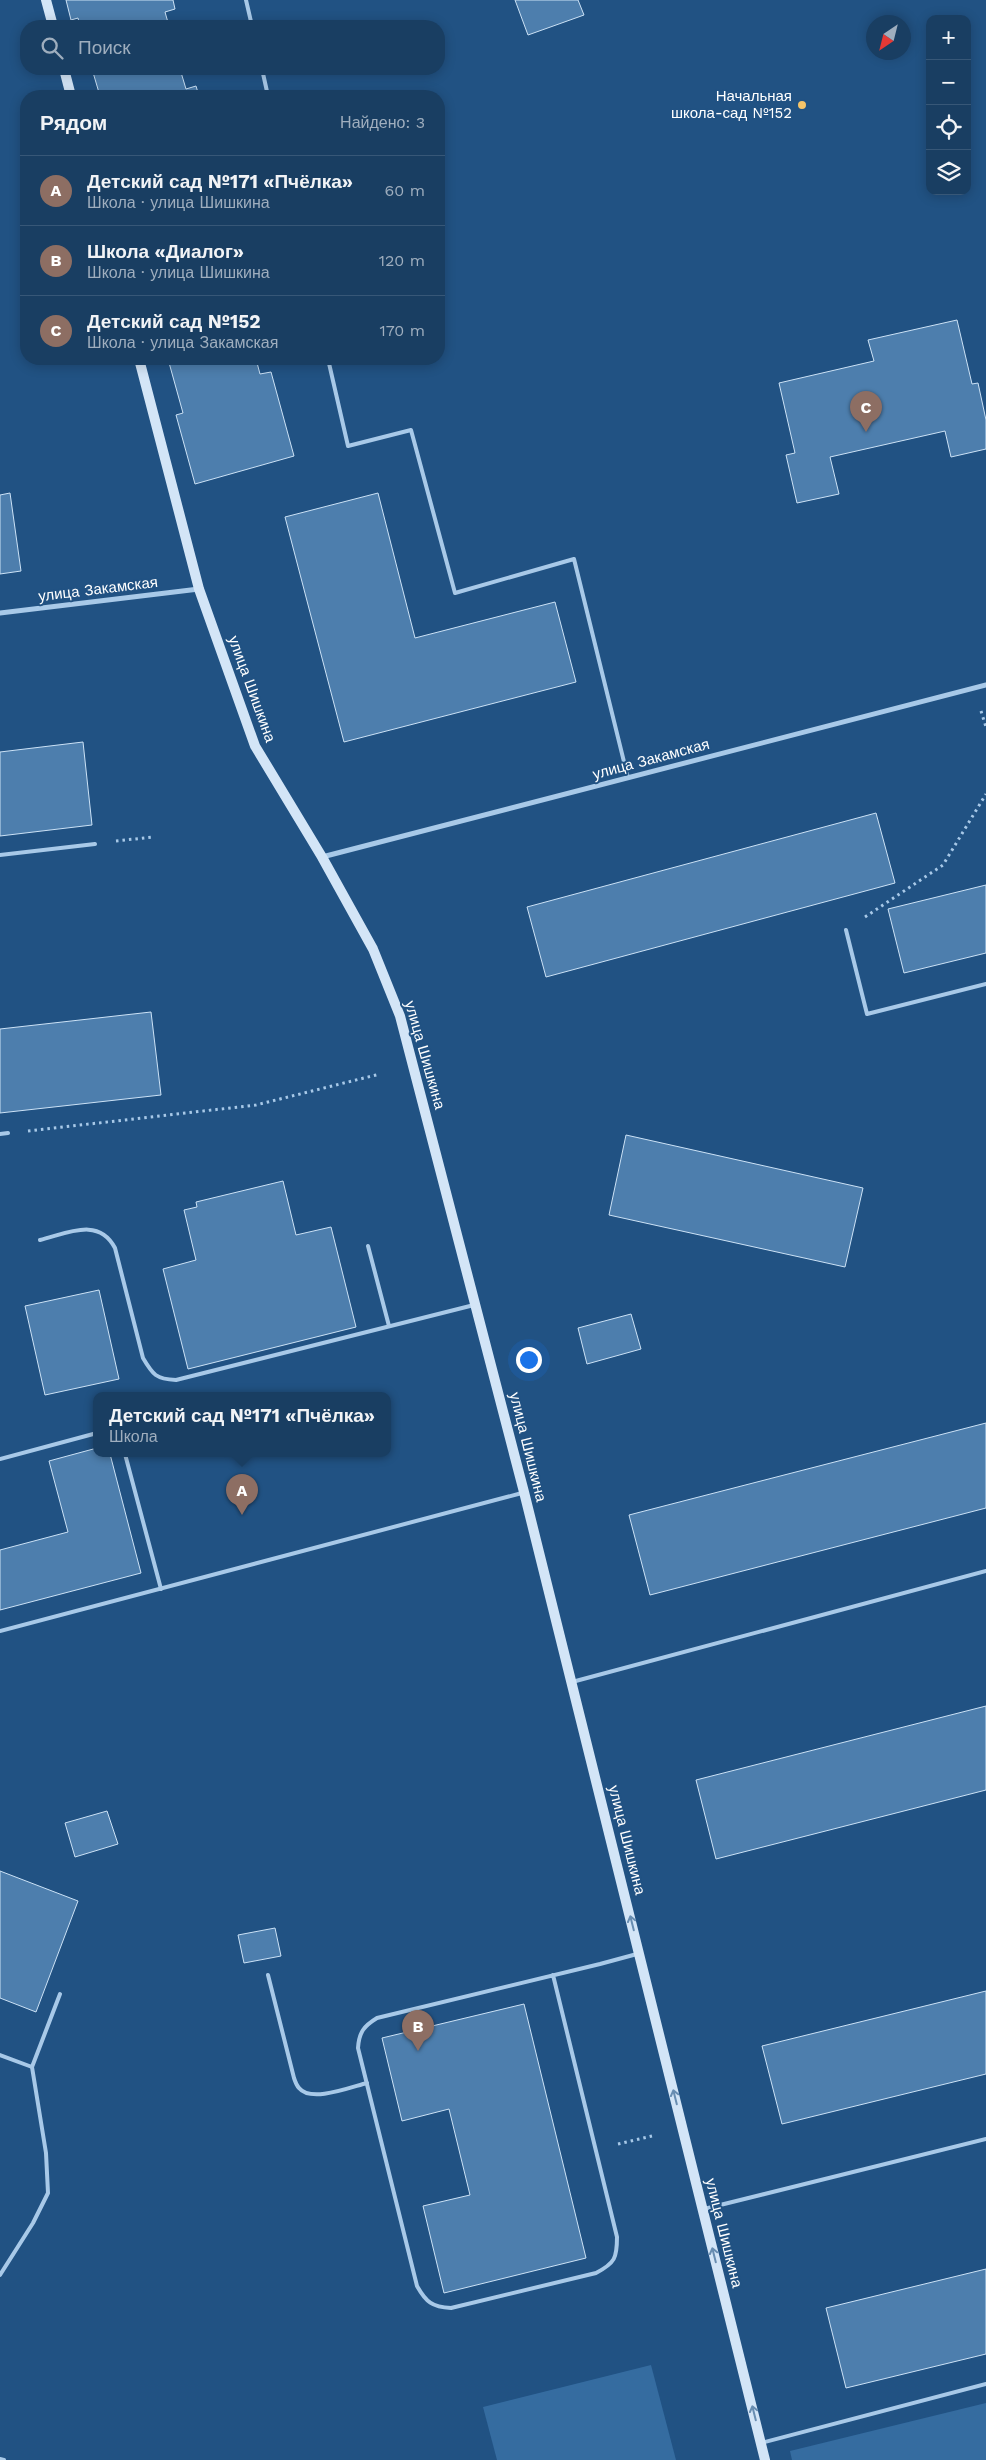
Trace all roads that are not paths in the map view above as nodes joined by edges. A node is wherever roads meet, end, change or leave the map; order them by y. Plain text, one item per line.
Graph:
1 (46, 0) edge
2 (246, 0) edge
3 (51, 20) edge
4 (251, 20) edge
5 (66, 75) edge
6 (263, 75) edge
7 (69, 90) edge
8 (267, 90) edge
9 (141, 365) edge
10 (329, 365) edge
11 (199, 589) junction
12 (0, 613) edge
13 (986, 685) edge
14 (628, 778) junction
15 (95, 844) road end
16 (0, 855) edge
17 (322, 857) junction
18 (846, 930) road end
19 (986, 984) edge
20 (8, 1133) road end
21 (0, 1134) edge
22 (40, 1240) dead end
23 (368, 1246) dead end
24 (476, 1305) junction
25 (389, 1326) junction
26 (93, 1434) edge
27 (126, 1457) edge
28 (0, 1459) edge
29 (524, 1492) junction
30 (986, 1571) edge
31 (161, 1588) junction
32 (0, 1631) edge
33 (572, 1682) junction
34 (640, 1954) junction
35 (268, 1975) dead end
36 (553, 1975) junction
37 (60, 1994) dead end
38 (0, 2055) edge
39 (32, 2067) junction
40 (367, 2083) junction
41 (986, 2139) edge
42 (703, 2209) junction
43 (0, 2275) edge
44 (986, 2384) edge
45 (761, 2443) junction
46 (0, 2458) edge
47 (4, 2460) edge
48 (766, 2460) edge

1 - 3 street
2 - 4 lane
5 - 7 street
6 - 8 lane
9 - 11 street, улица Шишкина
10 - 14 lane
11 - 12 street, улица Закамская
11 - 17 street, улица Шишкина
13 - 14 street, улица Закамская
14 - 17 street, улица Закамская
15 - 16 lane
17 - 24 street, улица Шишкина
18 - 19 lane
20 - 21 lane
22 - 25 lane
23 - 25 lane
24 - 25 lane
24 - 29 street, улица Шишкина
26 - 28 lane
27 - 31 lane
29 - 31 lane
29 - 33 street, улица Шишкина
30 - 33 lane
31 - 32 lane
34 -> 33 street, улица Шишкина
34 - 36 lane
42 -> 34 street, улица Шишкина
35 - 40 lane
36 - 40 lane
36 - 40 lane
37 - 39 lane
38 - 39 lane
39 - 43 lane
41 - 42 lane
45 -> 42 street, улица Шишкина
44 - 45 lane
45 - 48 street, улица Шишкина
46 - 47 lane

